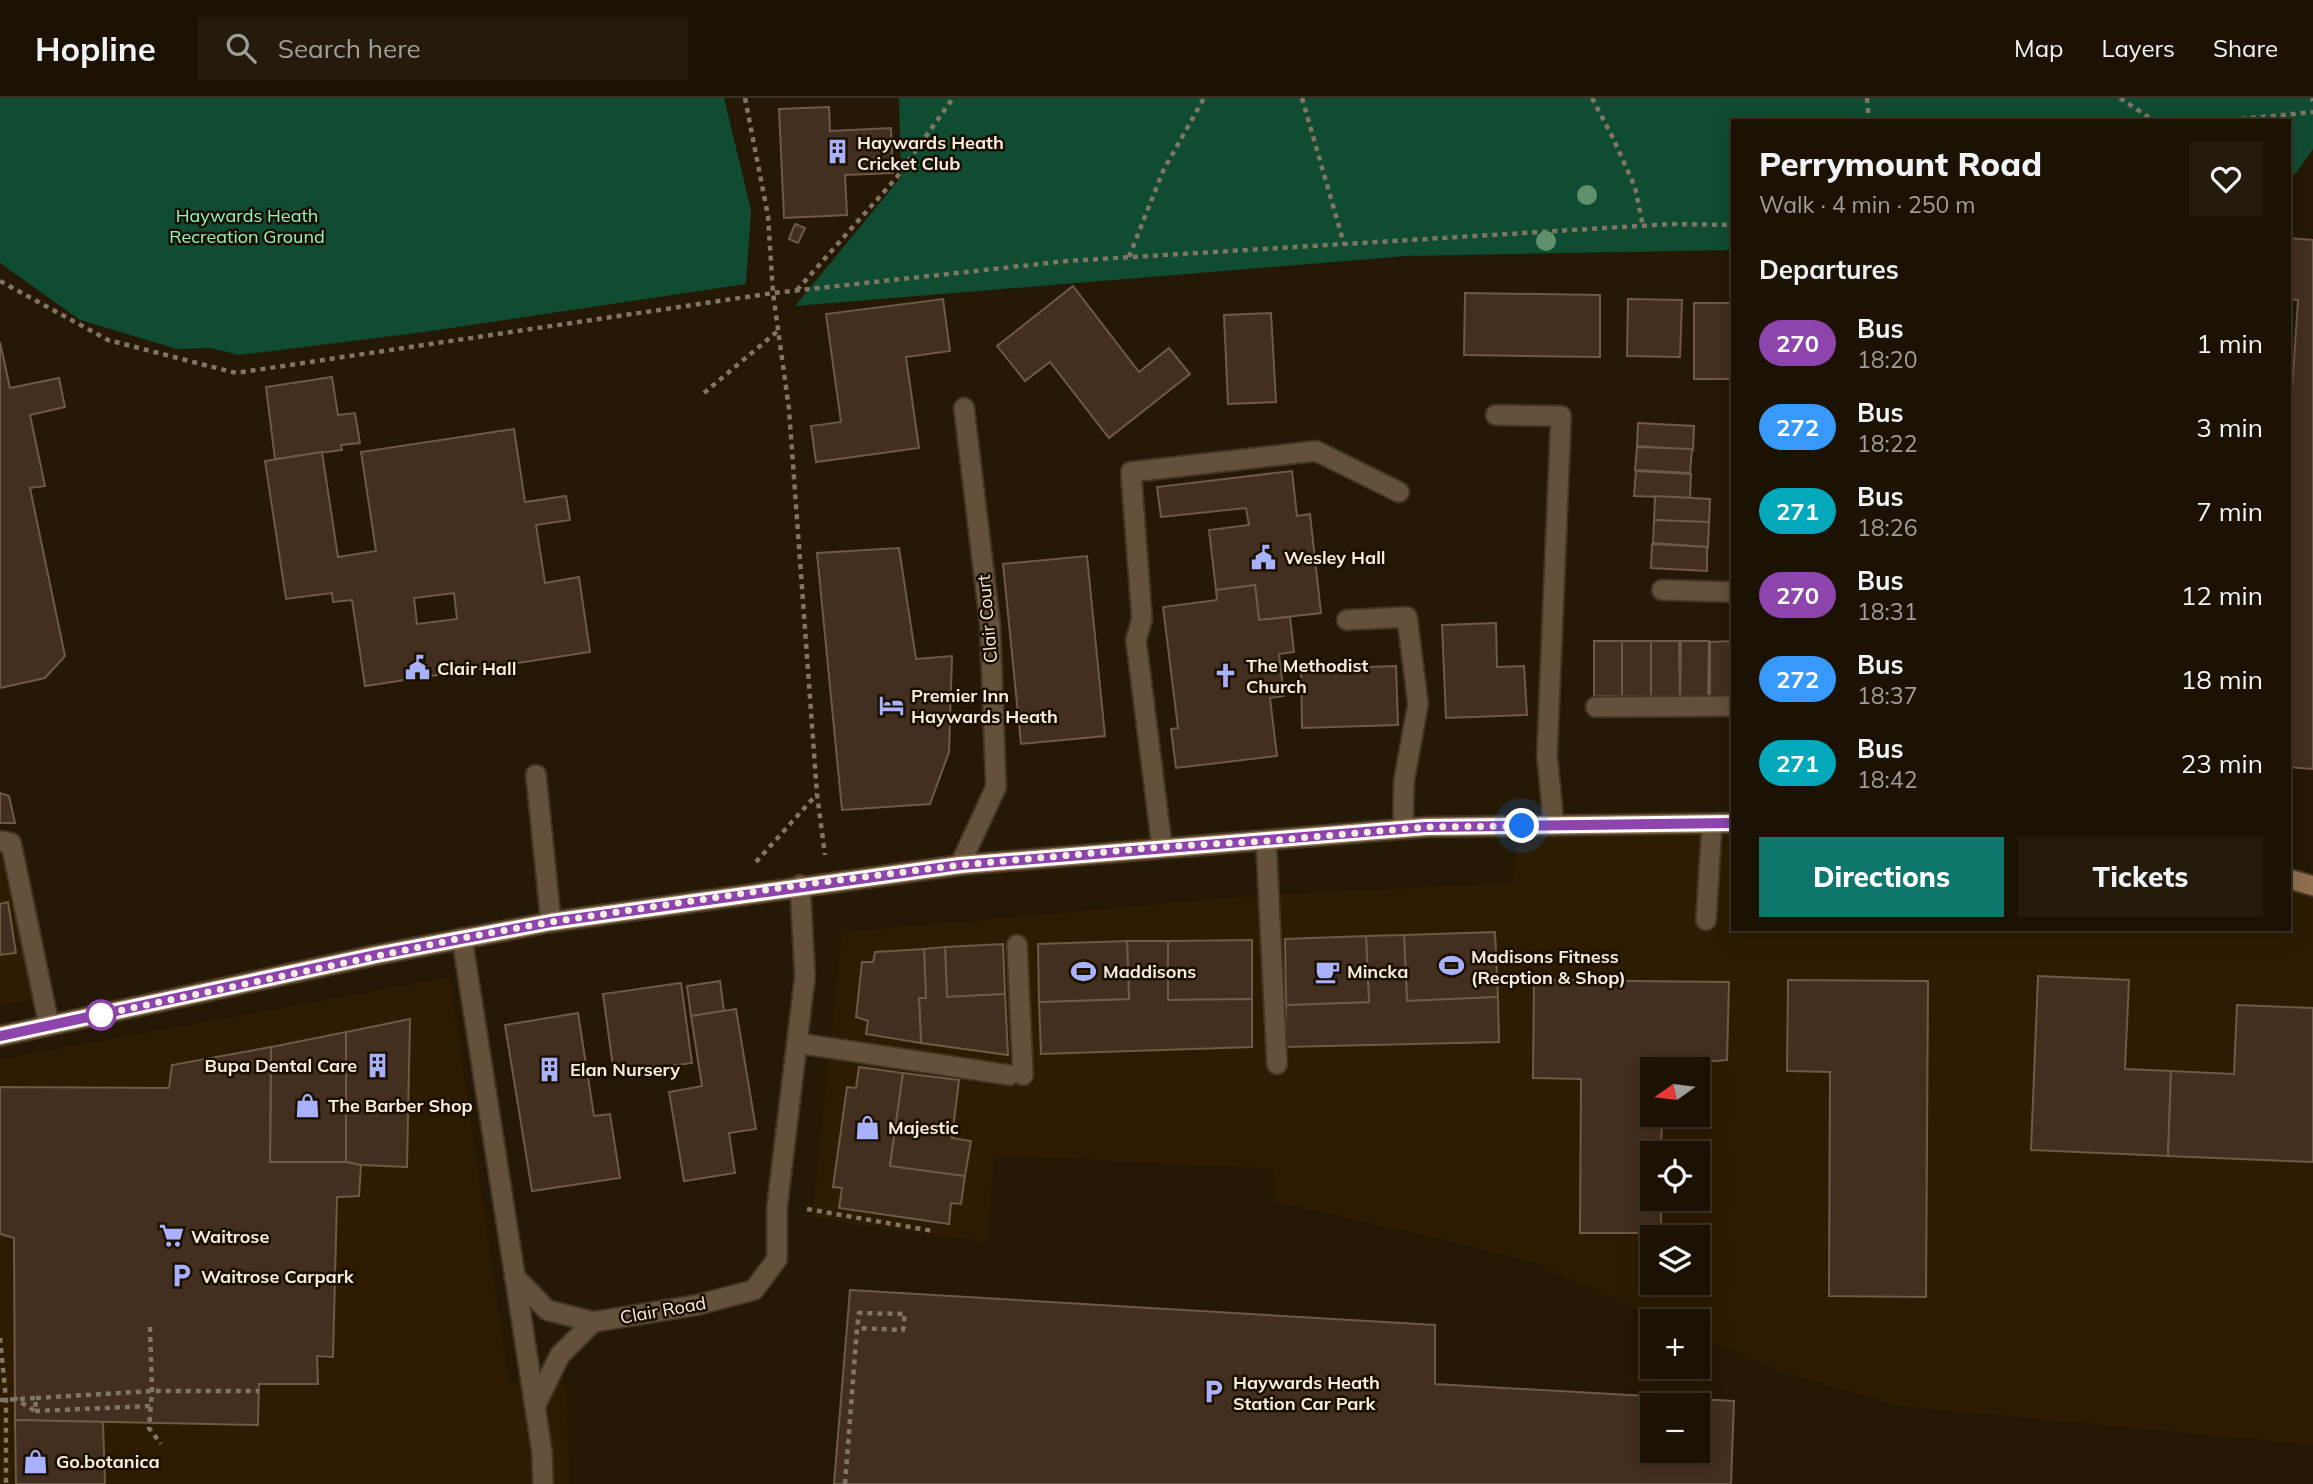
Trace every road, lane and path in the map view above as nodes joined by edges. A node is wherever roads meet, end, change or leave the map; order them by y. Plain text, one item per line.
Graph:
1 (745, 98) edge
2 (953, 98) edge
3 (1205, 98) edge
4 (1302, 98) edge
5 (1592, 98) edge
6 (1867, 98) edge
7 (2120, 98) edge
8 (2313, 112) edge
9 (1869, 119) edge
10 (2151, 119) edge
11 (2241, 119) edge
12 (1731, 225) edge
13 (1643, 226) junction
14 (1344, 244) junction
15 (1129, 257) junction
16 (0, 281) edge
17 (797, 290) junction
18 (773, 293) junction
19 (779, 330) junction
20 (704, 393) dead end
21 (964, 408) dead end
22 (1496, 415) dead end
23 (1399, 492) dead end
24 (1662, 590) dead end
25 (1731, 592) edge
26 (1347, 620) dead end
27 (1731, 706) edge
28 (1596, 707) dead end
29 (536, 775) dead end
30 (817, 794) junction
31 (1731, 823) edge
32 (1712, 824) junction
33 (1553, 826) junction
34 (1403, 829) junction
35 (0, 841) edge
36 (1266, 841) junction
37 (1162, 847) junction
38 (960, 865) junction
39 (2291, 880) edge
40 (828, 882) junction
41 (800, 885) junction
42 (2313, 886) edge
43 (725, 897) junction
44 (1706, 919) dead end
45 (551, 922) junction
46 (462, 938) junction
47 (1017, 945) dead end
48 (49, 1025) junction
49 (0, 1036) edge
50 (797, 1043) junction
51 (1277, 1064) dead end
52 (799, 1208) dead end
53 (933, 1231) dead end
54 (515, 1276) junction
55 (593, 1322) junction
56 (150, 1327) dead end
57 (857, 1328) junction
58 (0, 1338) edge
59 (152, 1391) junction
60 (259, 1391) dead end
61 (14, 1398) junction
62 (36, 1398) junction
63 (3, 1399) edge
64 (151, 1406) junction
65 (535, 1406) junction
66 (35, 1411) junction
67 (161, 1444) dead end
68 (6, 1484) edge
69 (543, 1484) edge
70 (845, 1484) edge

1 - 18 path
2 - 17 path
3 - 15 path
4 - 14 path
5 - 13 path
6 - 9 path
7 - 10 path
8 - 11 path
12 - 13 path
13 - 14 path
14 - 15 path
15 - 17 path
16 - 18 path
17 - 18 path
18 - 19 path
19 - 20 path
19 - 30 path
21 - 38 street, Clair Court
22 - 33 street
23 - 37 street
24 - 25 street
26 - 34 street
27 - 28 street
29 - 45 street
30 - 40 path
30 - 43 path
31 - 32 main road
32 - 33 main road
32 - 44 street
33 - 34 main road
34 - 36 main road
35 - 48 street
36 - 37 main road
36 - 51 street
37 - 38 main road
38 - 40 main road
39 - 42 main road
40 - 41 main road
41 - 43 main road
41 - 50 street, Clair Road
43 - 45 main road
45 - 46 main road
46 - 48 main road
46 - 54 street
47 - 50 street
48 - 49 main road
50 - 55 street, Clair Road
52 - 53 path
54 - 55 street, Clair Road
54 - 65 street
55 - 65 street
56 - 59 path
57 - 57 path
57 - 70 path
58 - 63 path
59 - 60 path
59 - 62 path
59 - 64 path
61 - 62 path
61 - 63 path
61 - 66 path
62 - 66 path
63 - 68 path
64 - 66 path
64 - 67 path
65 - 69 street

